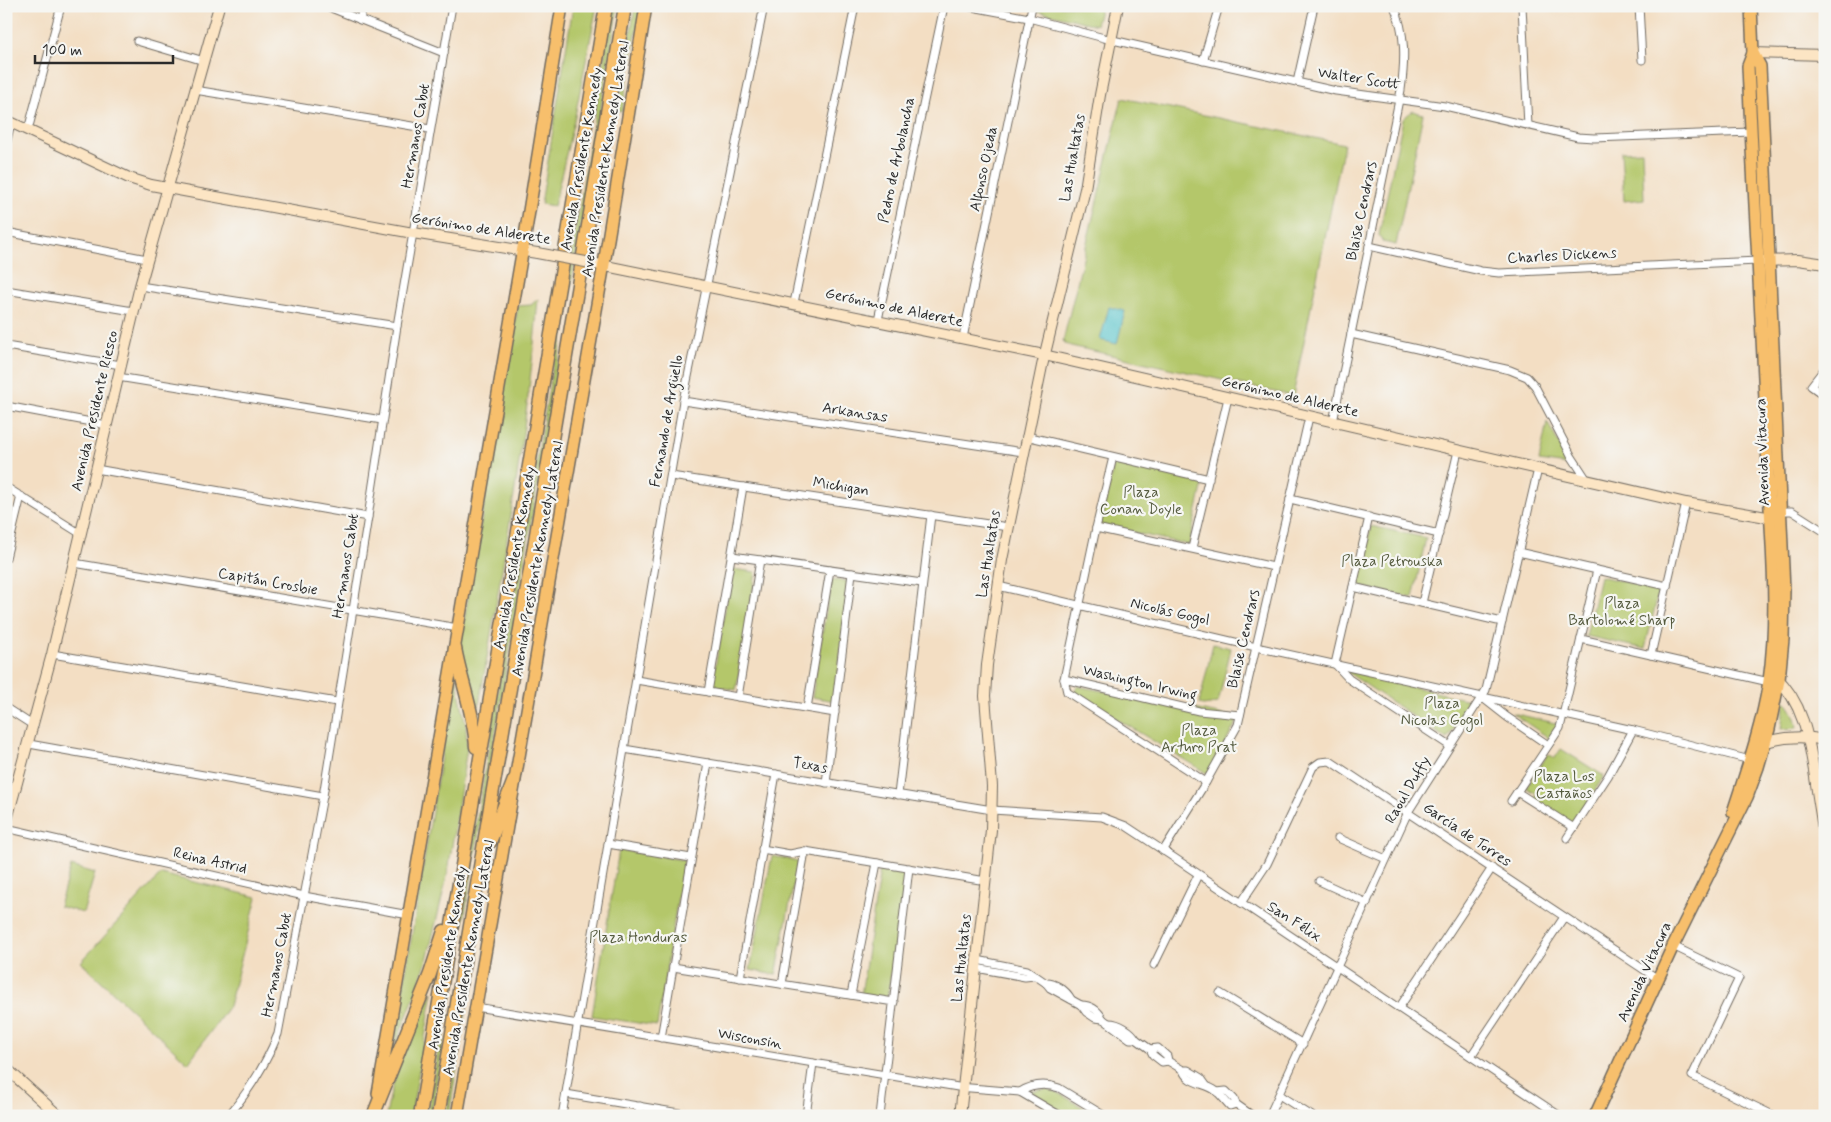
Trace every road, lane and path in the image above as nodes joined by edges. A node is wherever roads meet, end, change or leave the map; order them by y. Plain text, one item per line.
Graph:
1 (61, 6) edge
2 (219, 6) edge
3 (326, 6) edge
4 (363, 6) edge
5 (452, 6) edge
6 (562, 6) edge
7 (606, 6) edge
8 (625, 6) edge
9 (646, 6) edge
10 (764, 6) edge
11 (855, 6) edge
12 (944, 6) edge
13 (967, 6) edge
14 (1032, 6) edge
15 (1118, 6) edge
16 (1219, 6) edge
17 (1314, 6) edge
18 (1394, 6) edge
19 (1522, 6) edge
20 (1639, 6) edge
21 (1751, 6) edge
22 (1029, 18) junction
23 (360, 20) junction
24 (1111, 40) junction
25 (137, 41) dead end
26 (444, 53) junction
27 (1753, 54) junction
28 (1825, 56) edge
29 (1642, 60) dead end
30 (1203, 61) junction
31 (204, 62) junction
32 (1297, 82) junction
33 (195, 90) junction
34 (1399, 100) junction
35 (8, 121) edge
36 (1528, 126) junction
37 (430, 129) junction
38 (28, 130) junction
39 (1751, 132) junction
40 (6, 145) edge
41 (167, 189) junction
42 (6, 232) edge
43 (413, 233) junction
44 (1369, 246) junction
45 (523, 250) junction
46 (147, 259) junction
47 (1764, 260) junction
48 (1825, 264) edge
49 (604, 266) junction
50 (140, 286) junction
51 (708, 286) junction
52 (6, 290) edge
53 (794, 303) junction
54 (133, 311) junction
55 (878, 320) junction
56 (397, 326) junction
57 (1351, 334) junction
58 (963, 338) junction
59 (6, 346) edge
60 (1044, 355) junction
61 (121, 365) junction
62 (1825, 368) edge
63 (118, 377) junction
64 (1825, 396) edge
65 (1228, 398) junction
66 (683, 400) junction
67 (6, 406) edge
68 (1309, 416) junction
69 (382, 420) junction
70 (1333, 422) junction
71 (107, 425) junction
72 (1026, 436) junction
73 (1458, 451) junction
74 (1023, 452) junction
75 (1113, 457) junction
76 (1572, 457) junction
77 (96, 469) junction
78 (1538, 469) junction
79 (670, 476) junction
80 (1570, 476) junction
81 (1209, 479) junction
82 (1587, 480) junction
83 (743, 486) junction
84 (6, 487) edge
85 (21, 496) junction
86 (1290, 499) junction
87 (1686, 503) junction
88 (930, 515) junction
89 (1777, 516) junction
90 (368, 517) junction
91 (1369, 518) junction
92 (1008, 527) junction
93 (1096, 528) junction
94 (1825, 532) edge
95 (81, 534) junction
96 (1439, 534) junction
97 (1192, 548) junction
98 (1518, 552) junction
99 (732, 556) junction
100 (6, 558) edge
101 (760, 560) junction
102 (74, 563) junction
103 (1274, 567) junction
104 (830, 570) junction
105 (1596, 570) junction
106 (852, 573) junction
107 (922, 583) junction
108 (998, 586) junction
109 (1667, 586) junction
110 (1353, 587) junction
111 (1422, 603) junction
112 (1079, 605) junction
113 (353, 610) junction
114 (1502, 622) junction
115 (458, 628) junction
116 (1581, 639) junction
117 (1256, 647) junction
118 (455, 648) junction
119 (52, 654) junction
120 (1651, 655) junction
121 (1335, 664) junction
122 (1064, 679) junction
123 (636, 680) junction
124 (1774, 681) junction
125 (708, 692) junction
126 (738, 697) junction
127 (1482, 697) junction
128 (337, 702) junction
129 (6, 708) edge
130 (808, 708) junction
131 (835, 713) junction
132 (1240, 715) junction
133 (1563, 715) junction
134 (34, 726) junction
135 (1633, 730) junction
136 (1809, 738) junction
137 (1825, 740) edge
138 (1766, 741) junction
139 (29, 744) junction
140 (1548, 745) junction
141 (1754, 745) junction
142 (1450, 746) junction
143 (624, 749) junction
144 (1750, 760) junction
145 (708, 763) junction
146 (776, 774) junction
147 (476, 778) junction
148 (514, 780) junction
149 (826, 782) junction
150 (1206, 782) junction
151 (1517, 792) junction
152 (898, 795) junction
153 (323, 796) junction
154 (1511, 801) dead end
155 (992, 810) junction
156 (1408, 812) junction
157 (6, 824) edge
158 (6, 828) edge
159 (1574, 828) junction
160 (1338, 838) dead end
161 (1567, 838) dead end
162 (1724, 840) junction
163 (1825, 842) edge
164 (608, 844) junction
165 (762, 849) junction
166 (805, 851) junction
167 (1163, 851) junction
168 (691, 858) junction
169 (1386, 860) junction
170 (877, 863) junction
171 (909, 868) junction
172 (1492, 868) junction
173 (1198, 874) junction
174 (478, 877) junction
175 (986, 880) junction
176 (1319, 881) dead end
177 (457, 893) junction
178 (304, 896) junction
179 (1241, 903) junction
180 (1367, 903) junction
181 (409, 915) junction
182 (1564, 917) junction
183 (1673, 946) junction
184 (977, 964) junction
185 (1154, 965) dead end
186 (673, 967) junction
187 (1338, 967) junction
188 (740, 978) junction
189 (1658, 979) junction
190 (782, 984) junction
191 (1220, 993) dead end
192 (851, 995) junction
193 (894, 1002) junction
194 (476, 1006) junction
195 (1399, 1008) junction
196 (578, 1024) junction
197 (661, 1038) junction
198 (1302, 1044) junction
199 (1471, 1056) junction
200 (813, 1063) junction
201 (6, 1068) edge
202 (884, 1075) junction
203 (963, 1088) junction
204 (1020, 1092) junction
205 (566, 1094) junction
206 (1279, 1095) junction
207 (640, 1106) junction
208 (375, 1114) edge
209 (693, 1115) edge
210 (59, 1116) edge
211 (228, 1116) edge
212 (420, 1116) edge
213 (438, 1116) edge
214 (457, 1116) edge
215 (562, 1116) edge
216 (638, 1116) edge
217 (806, 1116) edge
218 (880, 1116) edge
219 (960, 1116) edge
220 (1061, 1116) edge
221 (1105, 1116) edge
222 (1253, 1116) edge
223 (1269, 1116) edge
224 (1312, 1116) edge
225 (1560, 1116) edge
226 (1595, 1116) edge
227 (1775, 1116) edge

1 - 38 street
2 - 31 main road, Avenida Presidente Riesco
3 - 23 street
4 - 23 street
5 - 26 street, Hermanos Cabot
6 - 45 main road
7 - 147 highway, Avenida Presidente Kennedy
8 - 174 highway, Avenida Presidente Kennedy
9 - 49 main road, Avenida Presidente Kennedy Lateral
10 - 51 street, Fernando de Argüello
11 - 53 street
12 - 55 street, Pedro de Arbolancha
13 - 22 street, Walter Scott
14 - 22 street, Alfonso Ojeda
15 - 24 main road, Las Hualtatas
16 - 30 street
17 - 32 street
18 - 34 street, Blaise Cendrars
19 - 36 street
20 - 29 street
21 - 27 main road, Avenida Vitacura
22 - 24 street, Walter Scott
22 - 58 street, Alfonso Ojeda
23 - 26 street
24 - 30 street, Walter Scott
24 - 60 main road, Las Hualtatas
25 - 31 street
26 - 37 street, Hermanos Cabot
27 - 28 main road
27 - 39 main road, Avenida Vitacura
27 - 47 main road, Avenida Vitacura
30 - 32 street, Walter Scott
31 - 33 main road, Avenida Presidente Riesco
32 - 34 street, Walter Scott
33 - 37 street
33 - 41 main road, Avenida Presidente Riesco
34 - 36 street, Walter Scott
34 - 44 street, Blaise Cendrars
35 - 38 main road, Gerónimo de Alderete
35 - 40 street
36 - 39 street, Walter Scott
37 - 43 street, Hermanos Cabot
38 - 41 main road, Gerónimo de Alderete
39 - 47 main road, Avenida Vitacura
41 - 43 main road, Gerónimo de Alderete
41 - 46 main road, Avenida Presidente Riesco
42 - 46 street
43 - 45 main road, Gerónimo de Alderete
43 - 56 street, Hermanos Cabot
44 - 47 street, Charles Dickens
44 - 57 street, Blaise Cendrars
45 - 49 main road, Gerónimo de Alderete, bridge
45 - 115 main road
46 - 50 main road, Avenida Presidente Riesco
47 - 48 main road
47 - 89 main road, Avenida Vitacura
49 - 51 main road, Gerónimo de Alderete
49 - 148 main road, Avenida Presidente Kennedy Lateral
50 - 54 main road, Avenida Presidente Riesco
50 - 56 street
51 - 53 main road, Gerónimo de Alderete
51 - 66 street, Fernando de Argüello
52 - 54 street
53 - 55 main road, Gerónimo de Alderete
54 - 61 main road, Avenida Presidente Riesco
55 - 58 main road, Gerónimo de Alderete
56 - 69 street, Hermanos Cabot
57 - 70 street, Blaise Cendrars
57 - 76 street
58 - 60 main road, Gerónimo de Alderete
59 - 61 street
60 - 65 main road, Gerónimo de Alderete
60 - 72 main road, Las Hualtatas
61 - 63 main road, Avenida Presidente Riesco
62 - 64 street
63 - 69 street
63 - 71 main road, Avenida Presidente Riesco
65 - 68 main road, Gerónimo de Alderete
65 - 81 street
66 - 74 street, Arkansas
66 - 79 street, Fernando de Argüello
67 - 71 street
68 - 70 main road, Gerónimo de Alderete
68 - 86 street, Blaise Cendrars
69 - 90 street, Hermanos Cabot
70 - 73 main road, Gerónimo de Alderete
71 - 77 main road, Avenida Presidente Riesco
72 - 74 main road, Las Hualtatas
72 - 75 street
73 - 78 main road, Gerónimo de Alderete
73 - 96 street
74 - 92 main road, Las Hualtatas
75 - 81 street
75 - 93 street
76 - 80 street
76 - 82 street
77 - 90 street
77 - 95 main road, Avenida Presidente Riesco
78 - 80 main road, Gerónimo de Alderete
78 - 98 street, Raoul Duffy
79 - 83 street, Michigan
79 - 123 street, Fernando de Argüello
80 - 82 main road, Gerónimo de Alderete
81 - 97 street
82 - 87 main road, Gerónimo de Alderete
83 - 88 street, Michigan
83 - 99 street
84 - 85 street
85 - 95 street
85 - 100 street
86 - 91 street
86 - 103 street, Blaise Cendrars
87 - 89 main road, Gerónimo de Alderete
87 - 109 street
88 - 92 street, Michigan
88 - 107 street
89 - 94 street
89 - 124 main road, Avenida Vitacura
89 - 124 main road, Avenida Vitacura
90 - 113 street, Hermanos Cabot
91 - 96 street
91 - 110 street
92 - 108 main road, Las Hualtatas
93 - 97 street
93 - 112 street
95 - 102 main road, Avenida Presidente Riesco
96 - 111 street
97 - 103 street
98 - 105 street
98 - 114 street, Raoul Duffy
99 - 101 street
99 - 125 street
101 - 104 street
101 - 126 street
102 - 113 street, Capitán Crosbie
102 - 119 main road, Avenida Presidente Riesco
103 - 117 street, Blaise Cendrars
104 - 106 street
104 - 130 street
105 - 109 street
105 - 116 street
106 - 107 street
106 - 131 street
107 - 152 street
108 - 112 street, Nicolás Gogol
108 - 155 main road, Las Hualtatas
109 - 120 street
110 - 111 street
110 - 121 street
111 - 114 street
112 - 117 street, Nicolás Gogol
112 - 122 street
113 - 115 street, Capitán Crosbie
113 - 128 street, Hermanos Cabot
114 - 127 street, Raoul Duffy
115 - 118 main road
116 - 120 street
116 - 133 street
117 - 121 street, Nicolás Gogol
117 - 132 street, Blaise Cendrars
118 - 147 highway
118 - 181 main road
119 - 128 street
119 - 134 main road, Avenida Presidente Riesco
120 - 124 street
121 - 127 street, Nicolás Gogol
121 - 142 street
122 - 132 street, Washington Irwing
122 - 150 street, Washington Irwing
123 - 125 street
123 - 143 street, Fernando de Argüello
124 - 136 main road
124 - 138 main road, Avenida Vitacura
124 - 141 main road, Avenida Vitacura
125 - 126 street
126 - 130 street
127 - 133 street, Nicolás Gogol
127 - 140 street, Nicolás Gogol
127 - 142 street, Raoul Duffy
128 - 153 street, Hermanos Cabot
129 - 134 street
130 - 131 street
131 - 149 street
132 - 150 street, Blaise Cendrars
133 - 135 street, Nicolás Gogol
133 - 140 street
134 - 139 main road, Avenida Presidente Riesco
135 - 144 street, Nicolás Gogol
135 - 159 street
136 - 137 main road
136 - 138 main road
136 - 163 main road
138 - 141 main road
138 - 162 main road, Avenida Vitacura
139 - 153 street
139 - 157 main road, Avenida Presidente Riesco
140 - 151 street
141 - 144 main road, Avenida Vitacura
142 - 156 street, Raoul Duffy
143 - 145 street, Texas
143 - 164 street, Fernando de Argüello
144 - 162 main road, Avenida Vitacura
145 - 146 street, Texas
145 - 168 street
146 - 149 street, Texas
146 - 165 street
147 - 177 highway, Avenida Presidente Kennedy
148 - 174 highway
148 - 194 main road, Avenida Presidente Kennedy Lateral
149 - 152 street, Texas
150 - 167 street, Blaise Cendrars
151 - 154 street
151 - 159 street
152 - 155 street, Texas
153 - 178 street, Hermanos Cabot
155 - 167 street, San Félix
155 - 175 main road, Las Hualtatas
156 - 169 street, Raoul Duffy
156 - 172 street, García de Torres
156 - 179 street, García de Torres
158 - 178 street, Reina Astrid
159 - 161 street
160 - 169 street
162 - 183 main road, Avenida Vitacura
164 - 168 street
164 - 196 street, Fernando de Argüello
165 - 166 street
165 - 188 street
166 - 170 street
166 - 190 street
167 - 173 street, San Félix
168 - 186 street
169 - 180 street, Raoul Duffy
170 - 171 street
170 - 192 street
171 - 175 street
171 - 193 street
172 - 182 street, García de Torres
172 - 195 street
173 - 179 street, San Félix
173 - 185 street
174 - 213 highway, Avenida Presidente Kennedy
175 - 184 main road, Las Hualtatas
176 - 180 street
177 - 208 highway
177 - 212 highway, Avenida Presidente Kennedy
178 - 181 street, Reina Astrid
178 - 211 street, Hermanos Cabot
179 - 187 street, San Félix
180 - 187 street, Raoul Duffy
181 - 208 main road
182 - 189 street, García de Torres
182 - 199 street
183 - 189 main road, Avenida Vitacura
183 - 227 street
184 - 203 main road, Las Hualtatas
184 - 222 street
186 - 188 street
186 - 197 street
187 - 195 street, San Félix
187 - 198 street, Raoul Duffy
188 - 190 street
189 - 226 main road, Avenida Vitacura
190 - 192 street
191 - 198 street
192 - 193 street
193 - 202 street
194 - 196 street, Wisconsin
194 - 214 main road, Avenida Presidente Kennedy Lateral
195 - 199 street, San Félix
196 - 197 street, Wisconsin
196 - 205 street, Fernando de Argüello
197 - 200 street, Wisconsin
198 - 206 street, Raoul Duffy
199 - 225 street, San Félix
200 - 202 street, Wisconsin
200 - 217 street
201 - 210 main road
202 - 203 street, Wisconsin
202 - 218 street
203 - 204 street, Wisconsin
203 - 219 main road, Las Hualtatas
204 - 220 street, Wisconsin
204 - 221 street, Wisconsin
205 - 207 street
205 - 215 street, Fernando de Argüello
206 - 223 street, Raoul Duffy
206 - 224 street
207 - 209 street
207 - 216 street

